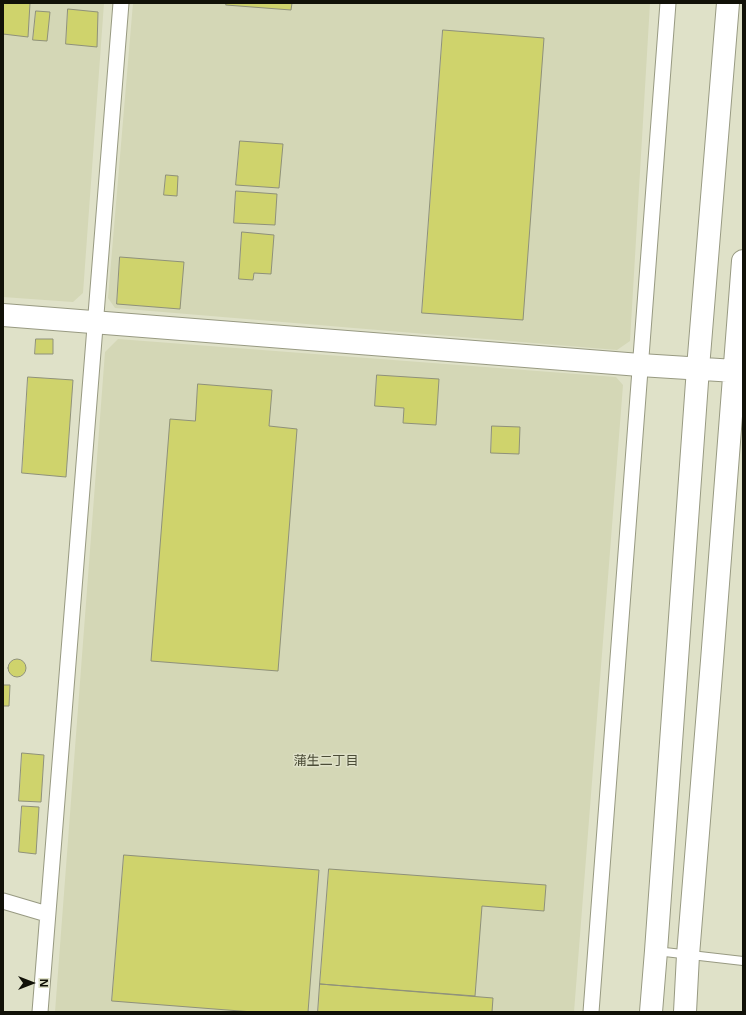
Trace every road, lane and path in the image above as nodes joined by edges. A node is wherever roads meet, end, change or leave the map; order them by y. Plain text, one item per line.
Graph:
1 (121, 3) edge
2 (668, 3) edge
3 (728, 3) edge
4 (743, 261) edge
5 (3, 315) edge
6 (95, 322) junction
7 (640, 365) junction
8 (698, 368) junction
9 (737, 380) edge
10 (3, 901) edge
11 (48, 914) junction
12 (656, 951) junction
13 (688, 954) junction
14 (743, 961) edge
15 (40, 1012) edge
16 (590, 1012) edge
17 (651, 1012) edge
18 (685, 1012) edge

1 - 6 street
2 - 7 street
3 - 8 street
4 - 9 street
5 - 6 street
6 - 7 street
6 - 11 street
7 - 8 street
7 - 16 street
8 - 9 street
8 - 12 street
9 - 13 street
10 - 11 street
11 - 15 street
12 - 13 lane
12 - 17 street
13 - 14 lane
13 - 18 street

